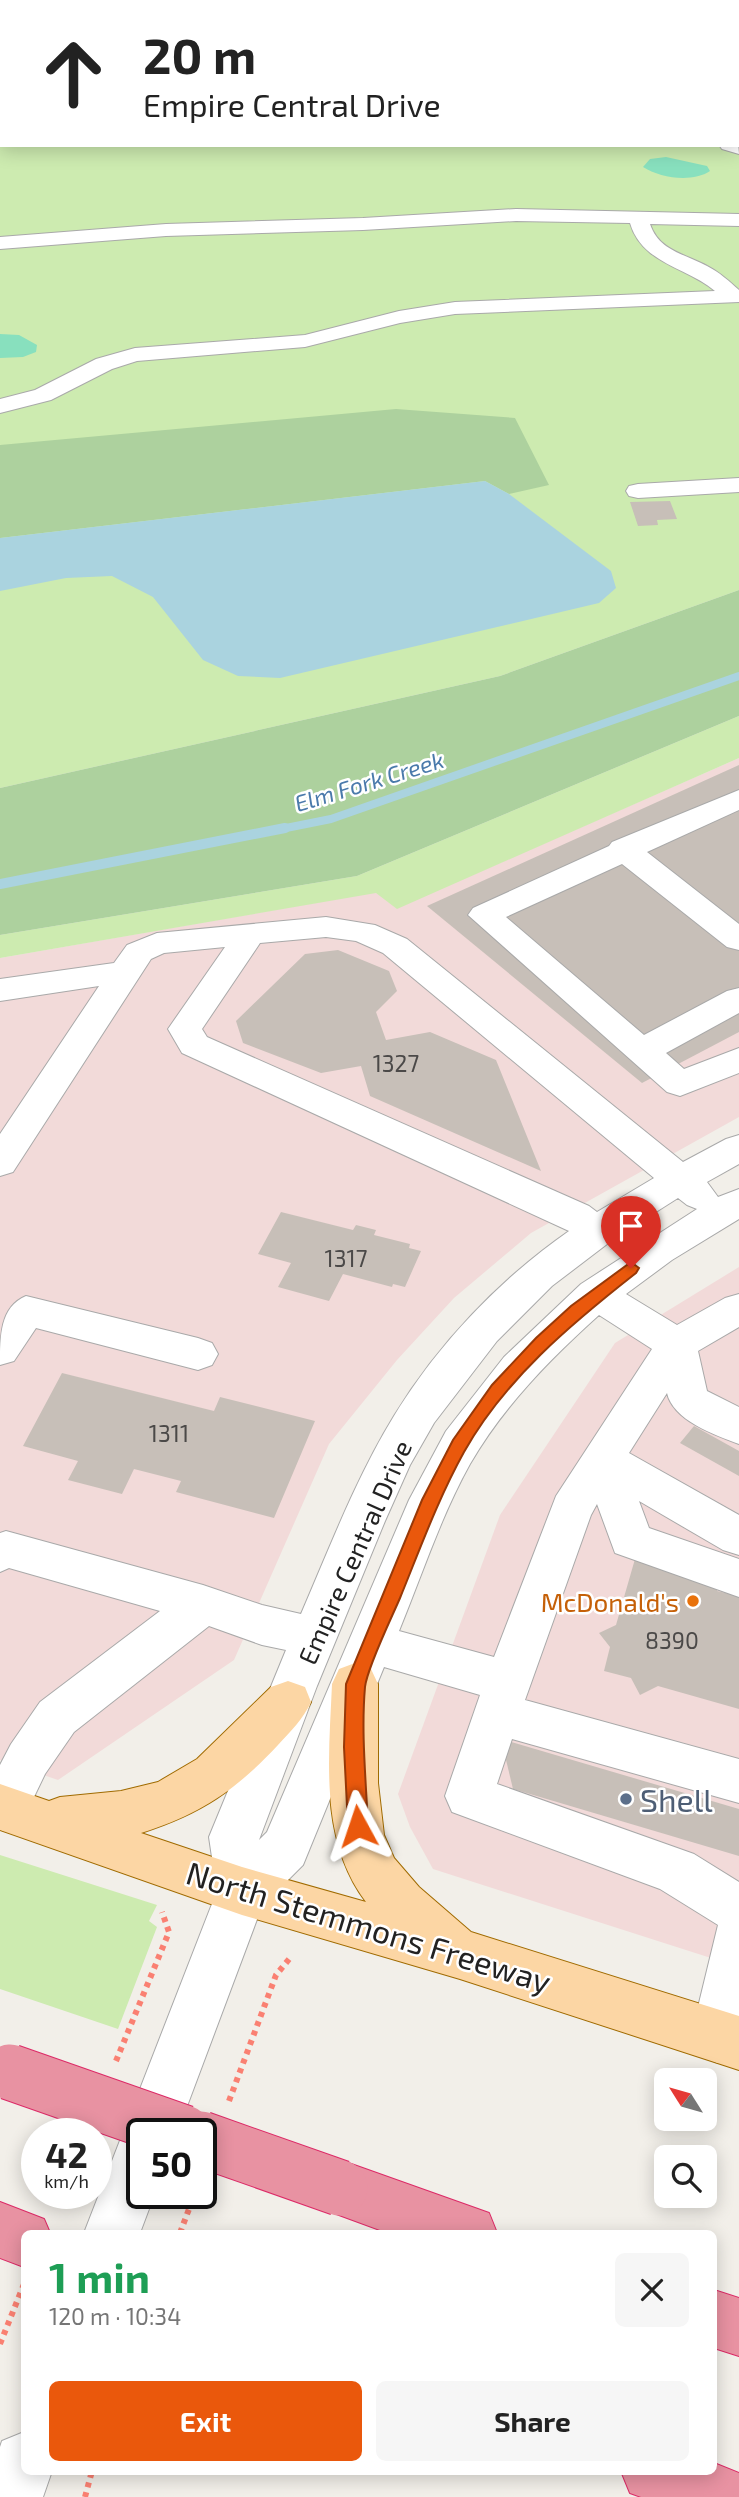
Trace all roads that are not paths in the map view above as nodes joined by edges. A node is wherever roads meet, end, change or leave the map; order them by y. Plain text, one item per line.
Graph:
1 (638, 216) junction
2 (739, 220) edge
3 (0, 243) edge
4 (736, 296) edge
5 (0, 406) edge
6 (739, 485) edge
7 (638, 491) dead end
8 (739, 799) edge
9 (624, 849) junction
10 (250, 934) junction
11 (739, 940) edge
12 (125, 972) junction
13 (0, 990) edge
14 (739, 999) edge
15 (643, 1050) junction
16 (739, 1060) edge
17 (739, 1148) edge
18 (0, 1163) edge
19 (681, 1180) junction
20 (733, 1215) edge
21 (596, 1231) junction
22 (595, 1294) junction
23 (739, 1309) edge
24 (676, 1344) junction
25 (0, 1350) edge
26 (198, 1354) dead end
27 (739, 1427) edge
28 (603, 1459) junction
29 (739, 1536) edge
30 (0, 1553) edge
31 (739, 1578) edge
32 (204, 1604) junction
33 (313, 1636) junction
34 (364, 1664) junction
35 (503, 1697) junction
36 (288, 1702) junction
37 (739, 1781) edge
38 (16, 1812) edge
39 (242, 1891) junction
40 (739, 1910) edge
41 (739, 1935) edge
42 (460, 1954) junction
43 (728, 2040) edge
44 (5, 2070) edge
45 (156, 2118) edge
46 (166, 2118) edge
47 (217, 2135) edge
48 (126, 2195) edge
49 (0, 2230) edge
50 (112, 2230) edge
51 (460, 2230) edge
52 (21, 2238) edge
53 (717, 2320) edge
54 (739, 2327) edge
55 (21, 2472) edge
56 (663, 2475) edge
57 (12, 2497) edge
58 (723, 2497) edge

1 - 2 street
1 - 3 street
1 - 4 street
4 - 5 street
6 - 7 street
8 - 9 street
9 - 11 street
9 - 15 street
10 - 12 street
10 - 19 street
10 - 21 street
12 - 13 street
12 - 18 street
14 - 15 street
15 - 16 street
17 - 19 street, Empire Central Drive
19 - 20 street
19 - 21 street, Empire Central Drive
20 - 22 street, Empire Central Drive
21 - 33 street, Empire Central Drive
22 - 24 street
22 - 34 street, Empire Central Drive
23 - 24 street
24 - 27 street
24 - 28 street
25 - 26 street
28 - 29 street
28 - 31 street
28 - 35 street
30 - 32 street
32 - 33 street
32 - 38 street
33 - 36 street, Empire Central Drive
34 - 35 street
34 - 39 street, Empire Central Drive
34 - 42 main road
35 - 37 street
35 - 40 street
36 - 38 main road
36 - 39 street, Empire Central Drive
38 - 39 main road, North Stemmons Freeway
39 - 42 main road, North Stemmons Freeway
39 - 45 street, Empire Central Drive
41 - 43 street
42 - 43 main road, North Stemmons Freeway
44 - 46 highway, bridge
47 - 51 highway, bridge
48 - 50 street
49 - 52 highway
53 - 54 highway
55 - 57 street
56 - 58 highway

